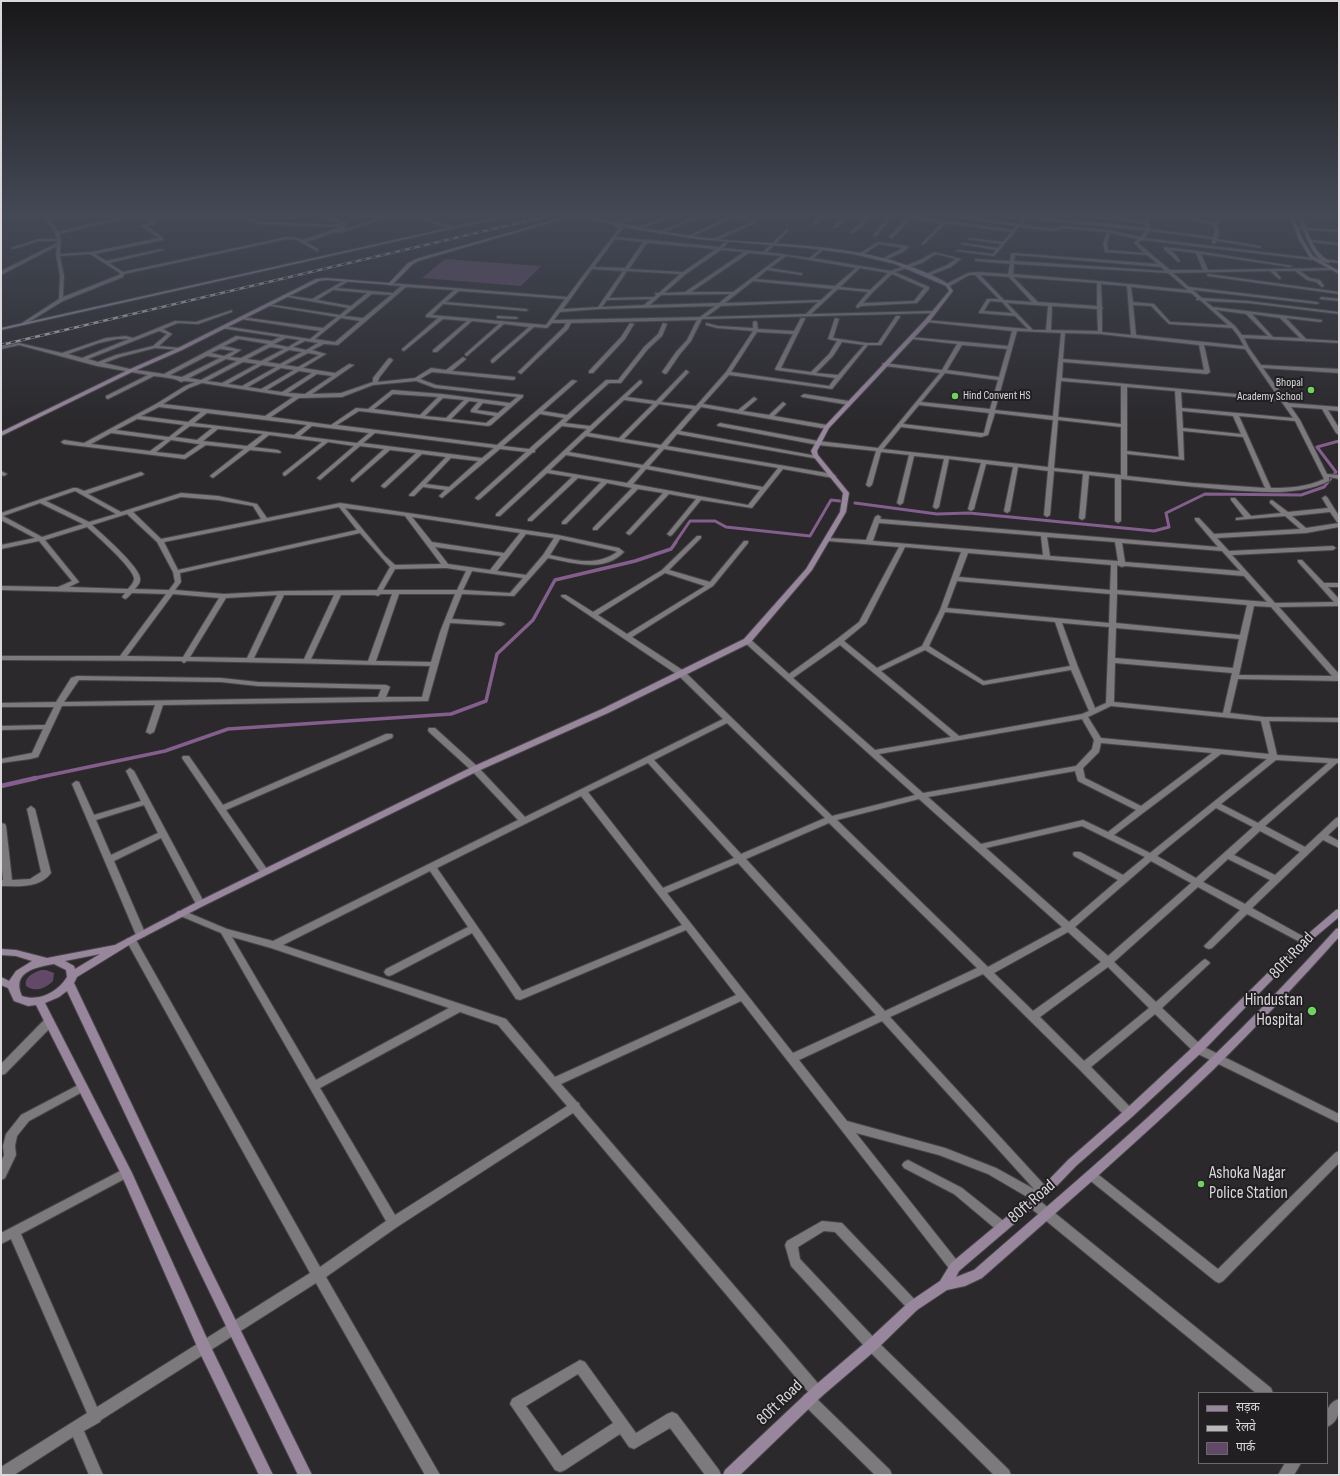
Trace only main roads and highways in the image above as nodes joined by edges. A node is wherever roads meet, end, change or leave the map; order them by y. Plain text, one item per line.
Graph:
1 (193, 286) edge
2 (307, 286) edge
3 (948, 286) edge
4 (1, 329) edge
5 (1, 434) edge
6 (1339, 912) edge
7 (1339, 932) edge
8 (132, 940) junction
9 (1, 952) edge
10 (46, 961) junction
11 (57, 961) junction
12 (70, 980) junction
13 (1, 981) edge
14 (12, 986) junction
15 (39, 1001) junction
16 (944, 1285) junction
17 (266, 1475) edge
18 (305, 1475) edge
19 (730, 1475) edge

1 - 4 main road
2 - 5 main road
3 - 8 main road
6 - 16 main road
7 - 16 main road, 80ft Road
8 - 11 main road
8 - 12 main road
9 - 10 main road
10 - 11 main road
10 - 14 main road
11 - 12 main road
12 - 15 main road
12 - 18 main road
13 - 14 main road
14 - 15 main road
15 - 17 main road
16 - 19 main road, 80ft Road

